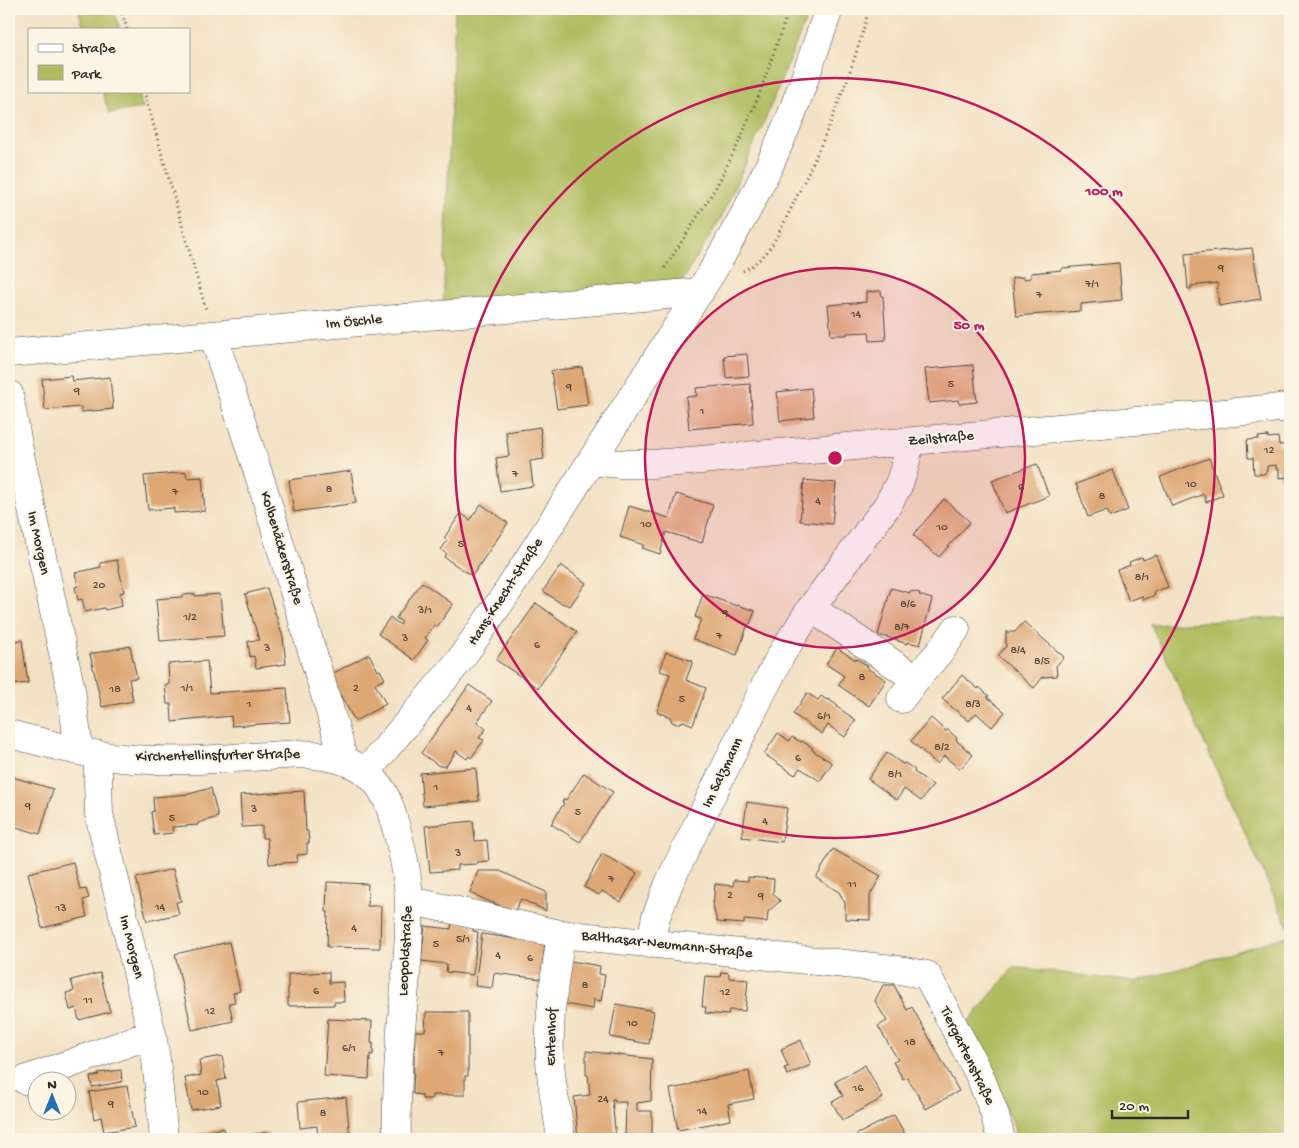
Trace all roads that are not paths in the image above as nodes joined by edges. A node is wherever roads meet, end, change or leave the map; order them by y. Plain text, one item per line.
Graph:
1 (829, 9) edge
2 (700, 292) junction
3 (214, 335) junction
4 (9, 353) edge
5 (9, 394) edge
6 (1290, 407) edge
7 (906, 442) junction
8 (591, 461) junction
9 (811, 608) junction
10 (956, 629) dead end
11 (9, 734) edge
12 (89, 753) junction
13 (355, 767) junction
14 (408, 901) junction
15 (561, 934) junction
16 (650, 944) junction
17 (927, 975) joint
18 (152, 1034) junction
19 (25, 1080) dead end
20 (164, 1139) edge
21 (397, 1139) edge
22 (561, 1139) edge
23 (1001, 1139) edge

1 - 2 street, Hans-Knecht-Straße
2 - 3 street, Im Öschle
2 - 8 street, Hans-Knecht-Straße
3 - 4 street, Im Öschle
3 - 13 street, Kolbenäckerstraße
5 - 12 street, Im Morgen
6 - 7 street, Zeilstraße
7 - 8 street, Zeilstraße
7 - 9 street, Im Salzmann
8 - 13 street, Hans-Knecht-Straße
9 - 10 street
9 - 16 street, Im Salzmann
11 - 12 street, Kirchentellinsfurter Straße
12 - 13 street, Kirchentellinsfurter Straße
12 - 18 street, Im Morgen
13 - 14 street, Leopoldstraße
14 - 15 street, Balthasar-Neumann-Straße
14 - 21 street, Leopoldstraße
15 - 16 street, Balthasar-Neumann-Straße
15 - 22 street, Entenhof
16 - 17 street, Balthasar-Neumann-Straße
17 - 23 street, Tiergartenstraße
18 - 19 street
18 - 20 street, Im Morgen

